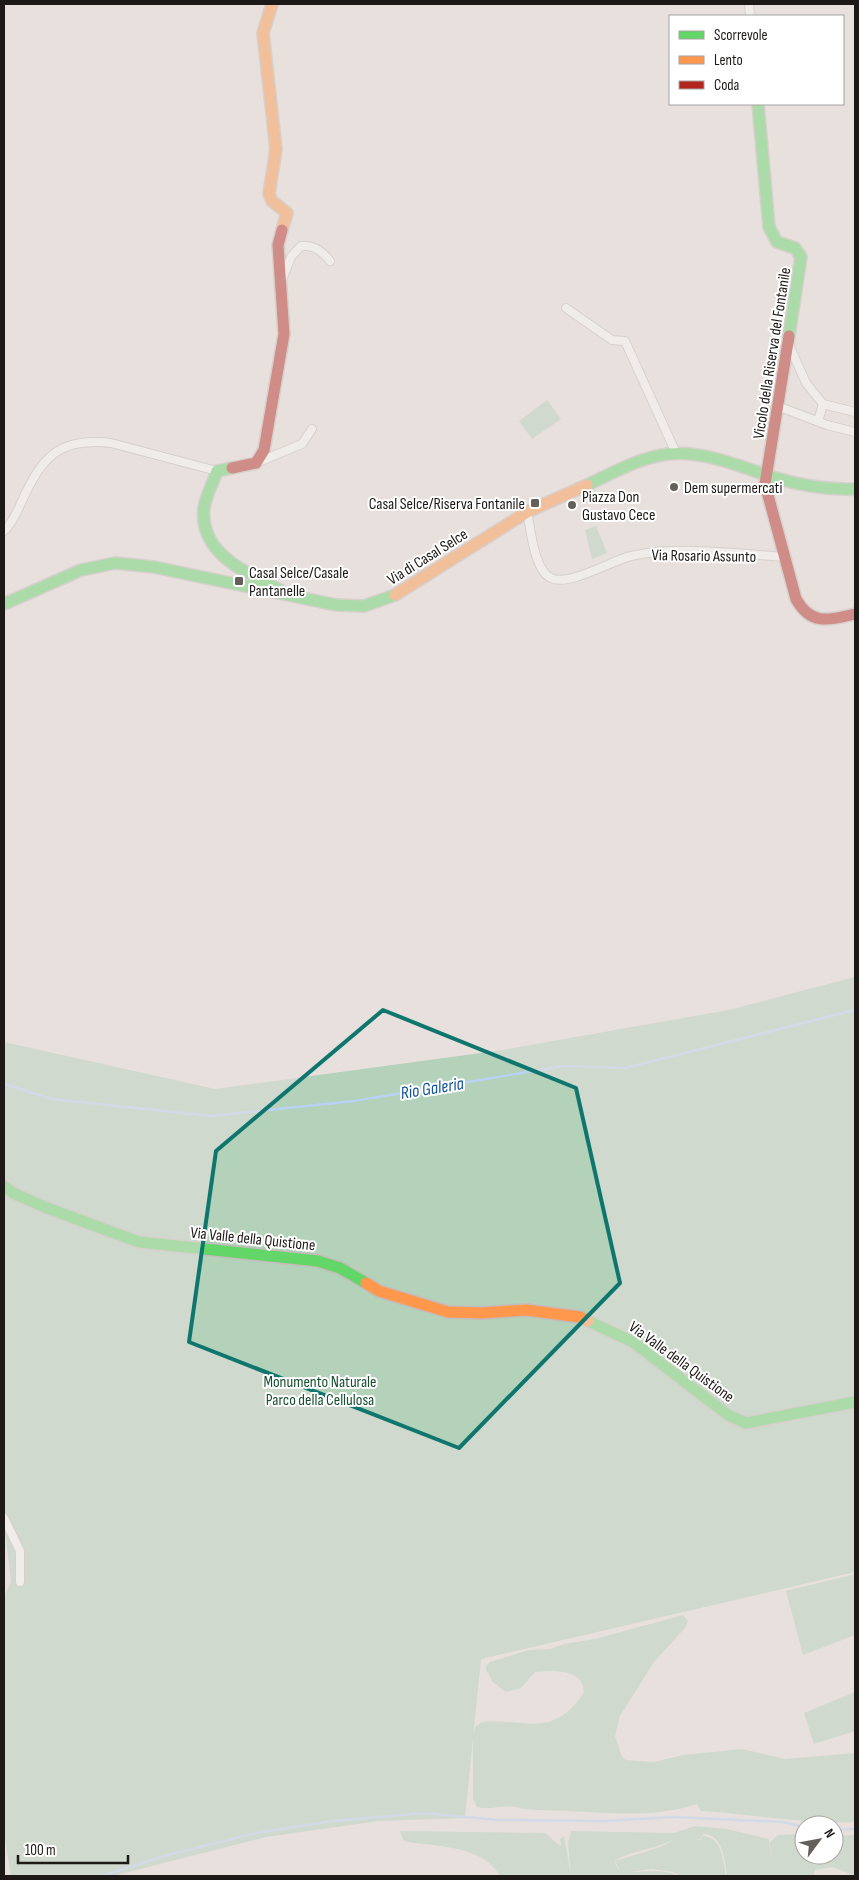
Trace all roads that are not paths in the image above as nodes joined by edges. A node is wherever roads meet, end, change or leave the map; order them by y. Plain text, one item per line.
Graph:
1 (272, 4) edge
2 (758, 105) edge
3 (330, 262) dead end
4 (279, 286) junction
5 (566, 308) dead end
6 (789, 345) junction
7 (823, 404) junction
8 (780, 407) junction
9 (855, 412) edge
10 (818, 421) junction
11 (312, 429) dead end
12 (855, 432) edge
13 (676, 453) junction
14 (256, 463) junction
15 (218, 471) junction
16 (766, 475) junction
17 (855, 489) edge
18 (527, 512) junction
19 (4, 531) edge
20 (784, 557) junction
21 (291, 596) junction
22 (4, 604) edge
23 (855, 614) edge
24 (4, 1186) edge
25 (855, 1402) edge
26 (4, 1518) edge
27 (20, 1582) dead end

1 - 4 street
2 - 6 street, Vicolo della Riserva del Fontanile
3 - 4 street
4 - 14 street
5 - 13 street
6 - 7 street
6 - 8 street, Vicolo della Riserva del Fontanile
7 - 9 street
7 - 10 street
8 - 10 street
8 - 16 street, Vicolo della Riserva del Fontanile
10 - 12 street
11 - 14 street
13 - 16 street, Via di Casal Selce
13 - 18 street, Via di Casal Selce
14 - 15 street
15 - 19 street
15 - 21 street
16 - 17 street, Via di Casal Selce
16 - 20 street, Vicolo della Riserva del Fontanile
18 - 20 street, Via Rosario Assunto
18 - 21 street, Via di Casal Selce
20 - 23 street, Vicolo della Riserva del Fontanile
21 - 22 street, Via di Casal Selce
24 - 25 street, Via Valle della Quistione
26 - 27 street

